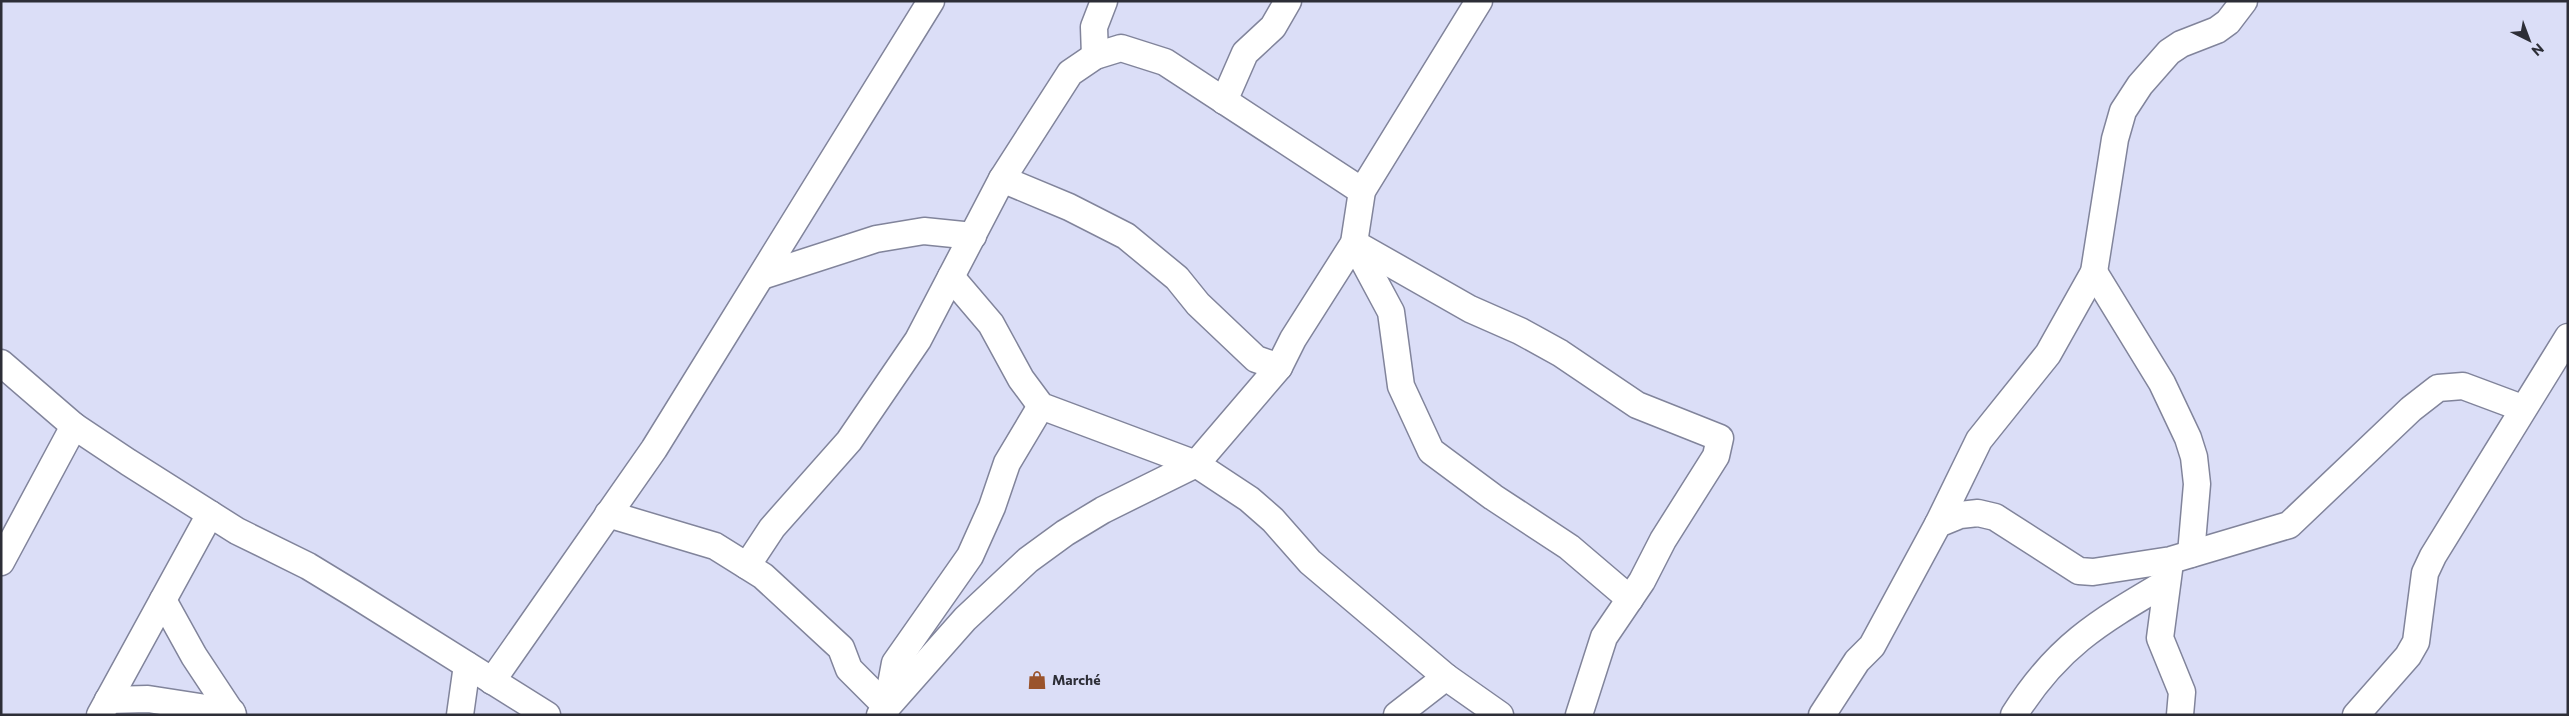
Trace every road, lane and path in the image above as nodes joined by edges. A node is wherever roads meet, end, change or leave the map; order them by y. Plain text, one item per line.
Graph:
1 (931, 1) edge
2 (1104, 1) edge
3 (1288, 1) edge
4 (1479, 1) edge
5 (2244, 1) edge
6 (1095, 56) junction
7 (1224, 101) junction
8 (1002, 180) junction
9 (1362, 191) junction
10 (972, 236) junction
11 (1354, 243) junction
12 (2094, 272) junction
13 (762, 276) junction
14 (951, 277) junction
15 (2568, 337) edge
16 (1, 363) edge
17 (1279, 367) junction
18 (1041, 406) junction
19 (2522, 408) junction
20 (74, 426) junction
21 (1196, 464) junction
22 (210, 514) junction
23 (608, 514) junction
24 (1938, 524) junction
25 (1, 562) edge
26 (2177, 565) junction
27 (747, 566) junction
28 (1630, 599) junction
29 (163, 600) junction
30 (467, 665) junction
31 (1446, 677) junction
32 (492, 680) junction
33 (104, 707) edge
34 (883, 711) edge
35 (232, 714) edge
36 (460, 715) edge
37 (547, 715) edge
38 (1397, 715) edge
39 (1500, 715) edge
40 (1579, 715) edge
41 (1822, 715) edge
42 (2014, 715) edge
43 (2180, 715) edge
44 (2356, 715) edge

1 - 13 street
2 - 6 street
3 - 7 street
4 - 9 street
5 - 12 street
6 - 7 street
6 - 8 street
7 - 9 street
8 - 10 street
8 - 17 street
9 - 11 street
10 - 13 street
10 - 14 street
11 - 17 street
11 - 28 street
11 - 28 street
12 - 24 street
12 - 26 street
13 - 23 street
14 - 18 street
14 - 27 street
15 - 19 street
16 - 20 street
17 - 21 street
18 - 21 street
18 - 34 street
19 - 26 street
19 - 44 street
20 - 22 street
20 - 25 street
21 - 31 street
21 - 34 street
22 - 29 street
22 - 30 street
23 - 27 street
23 - 32 street
24 - 26 street
24 - 41 street
26 - 42 street
26 - 43 street
27 - 34 street
28 - 40 street
29 - 33 street
29 - 35 street
30 - 32 street
30 - 36 street
31 - 38 street
31 - 39 street
32 - 37 street
33 - 35 street

